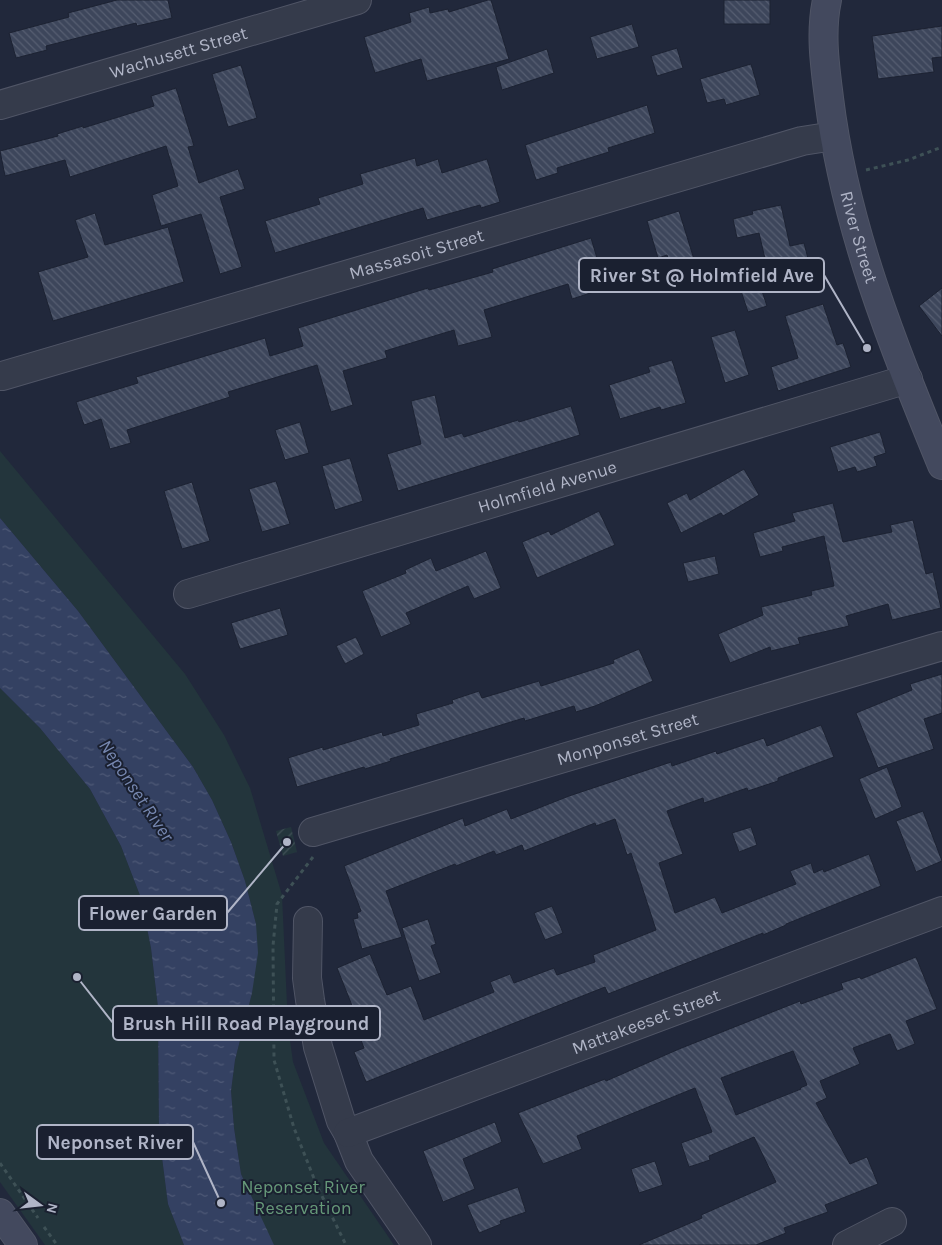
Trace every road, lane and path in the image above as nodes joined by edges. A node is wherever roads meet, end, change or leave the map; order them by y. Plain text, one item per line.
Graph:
1 (357, 0) edge
2 (827, 0) edge
3 (0, 105) edge
4 (834, 136) junction
5 (942, 146) edge
6 (841, 175) junction
7 (2, 376) dead end
8 (908, 379) junction
9 (934, 425) edge
10 (942, 464) edge
11 (188, 594) dead end
12 (942, 646) edge
13 (313, 832) dead end
14 (942, 911) edge
15 (308, 921) dead end
16 (348, 1133) junction
17 (0, 1163) edge
18 (0, 1213) edge
19 (892, 1222) dead end
20 (23, 1245) edge
21 (57, 1245) edge
22 (417, 1245) edge
23 (847, 1245) edge

1 - 3 street, Wachusett Street
2 - 4 main road, River Street
4 - 6 main road, River Street
4 - 7 street, Massasoit Street
5 - 6 path
6 - 8 main road, River Street
8 - 9 main road, River Street
8 - 11 street, Holmfield Avenue
9 - 10 main road, River Street
12 - 13 street, Monponset Street
14 - 16 street, Mattakeeset Street
15 - 16 street
16 - 22 street
17 - 21 path
18 - 20 main road
19 - 23 street

